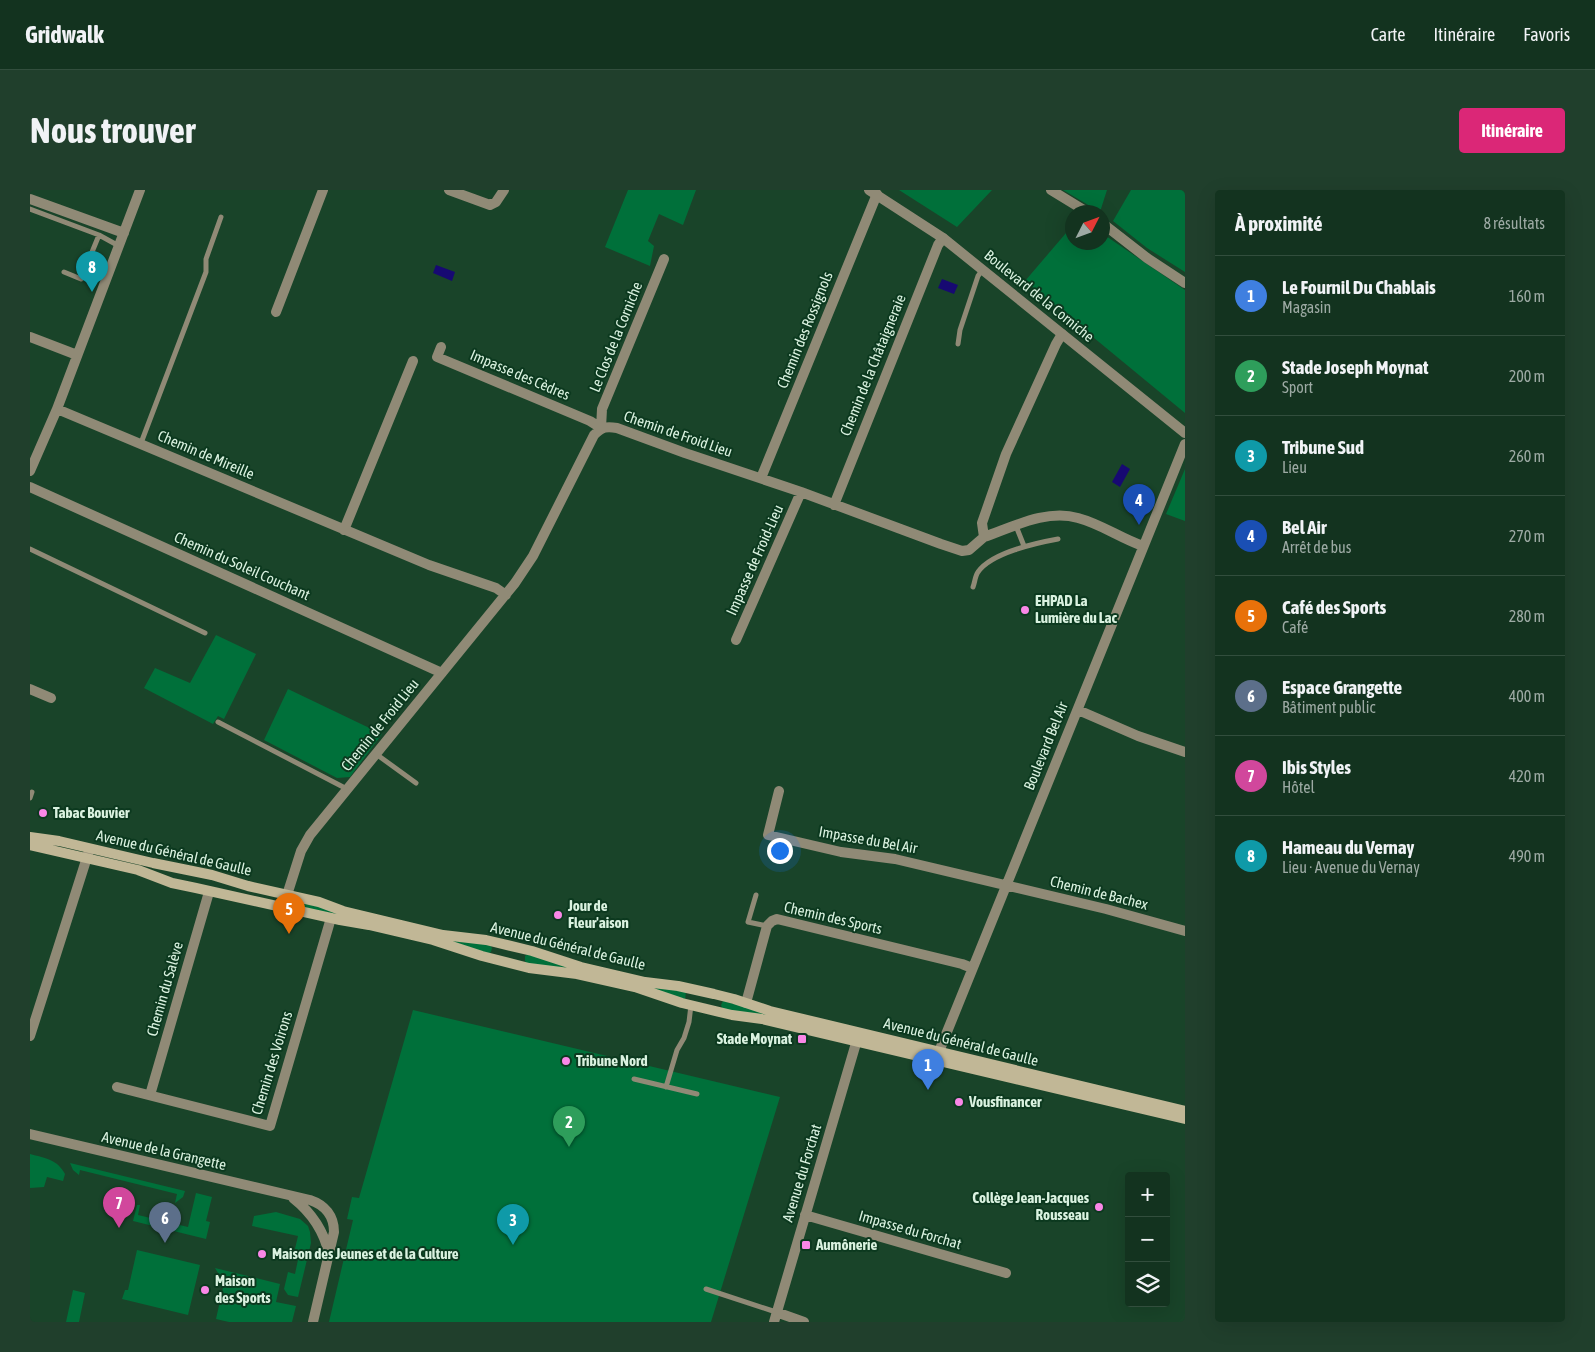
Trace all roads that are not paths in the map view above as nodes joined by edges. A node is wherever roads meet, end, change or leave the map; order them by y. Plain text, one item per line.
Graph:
1 (140, 190) edge
2 (323, 190) edge
3 (449, 190) edge
4 (504, 190) edge
5 (1051, 190) edge
6 (873, 192) edge
7 (30, 199) edge
8 (1076, 205) edge
9 (30, 209) edge
10 (221, 217) dead end
11 (1110, 229) edge
12 (124, 233) junction
13 (99, 235) junction
14 (943, 238) junction
15 (119, 246) junction
16 (664, 259) dead end
17 (983, 269) junction
18 (64, 272) dead end
19 (1185, 283) edge
20 (276, 312) dead end
21 (1062, 334) junction
22 (30, 337) edge
23 (958, 344) dead end
24 (442, 347) dead end
25 (77, 355) junction
26 (413, 361) dead end
27 (57, 409) junction
28 (601, 428) junction
29 (1185, 433) edge
30 (141, 443) junction
31 (1185, 444) edge
32 (30, 471) edge
33 (760, 478) junction
34 (30, 487) edge
35 (801, 492) junction
36 (834, 505) junction
37 (1016, 526) junction
38 (344, 530) junction
39 (984, 538) junction
40 (1058, 539) dead end
41 (1024, 546) junction
42 (1143, 546) junction
43 (30, 549) edge
44 (973, 587) dead end
45 (506, 595) junction
46 (205, 633) dead end
47 (736, 640) dead end
48 (442, 673) junction
49 (30, 689) edge
50 (51, 698) dead end
51 (1078, 710) junction
52 (218, 722) dead end
53 (1185, 752) edge
54 (376, 754) junction
55 (416, 783) dead end
56 (347, 789) junction
57 (32, 792) dead end
58 (779, 792) dead end
59 (30, 798) edge
60 (30, 837) edge
61 (30, 845) edge
62 (88, 853) junction
63 (191, 870) junction
64 (212, 875) junction
65 (1006, 885) junction
66 (187, 886) junction
67 (209, 892) junction
68 (287, 895) junction
69 (756, 895) dead end
70 (284, 908) junction
71 (331, 918) junction
72 (767, 926) junction
73 (1185, 931) edge
74 (498, 943) junction
75 (521, 948) junction
76 (494, 959) junction
77 (517, 965) junction
78 (972, 968) junction
79 (694, 990) junction
80 (719, 995) junction
81 (746, 1003) junction
82 (691, 1005) junction
83 (716, 1011) junction
84 (30, 1036) edge
85 (858, 1037) junction
86 (937, 1056) junction
87 (634, 1079) dead end
88 (666, 1086) junction
89 (117, 1087) dead end
90 (697, 1094) dead end
91 (150, 1096) junction
92 (1185, 1111) edge
93 (1185, 1119) edge
94 (30, 1134) edge
95 (290, 1196) junction
96 (806, 1215) junction
97 (334, 1226) junction
98 (321, 1230) junction
99 (329, 1254) junction
100 (1006, 1273) dead end
101 (706, 1290) dead end
102 (775, 1317) edge
103 (313, 1322) edge
104 (804, 1322) edge

1 - 12 street
2 - 20 street
3 - 4 street
5 - 8 street
6 - 14 street, Boulevard de la Corniche
6 - 33 street, Chemin des Rossignols
7 - 12 street
9 - 13 lane
10 - 30 lane
11 - 19 street
12 - 15 street
13 - 15 lane
13 - 18 lane
14 - 17 street, Boulevard de la Corniche
14 - 36 street, Chemin de la Châtaigneraie
15 - 25 street
16 - 28 street, Le Clos de la Corniche
17 - 21 street, Boulevard de la Corniche
17 - 23 lane
21 - 29 street, Boulevard de la Corniche
21 - 39 street
22 - 25 street
24 - 28 street, Impasse des Cèdres
25 - 27 street
26 - 38 street
27 - 30 street, Chemin de Mireille
27 - 32 street
28 - 33 street, Chemin de Froid Lieu
28 - 45 street, Chemin de Froid Lieu
30 - 38 street, Chemin de Mireille
31 - 42 street, Boulevard Bel Air
33 - 35 street, Chemin de Froid Lieu
34 - 48 street, Chemin du Soleil Couchant
35 - 36 street, Chemin de Froid Lieu
35 - 47 street, Impasse de Froid-Lieu
36 - 39 street, Chemin de Froid Lieu
37 - 39 street
37 - 41 lane
37 - 42 street
38 - 45 street, Chemin de Mireille
40 - 41 lane
41 - 44 lane
42 - 51 street, Boulevard Bel Air
43 - 46 lane
45 - 48 street, Chemin de Froid Lieu
48 - 54 street, Chemin de Froid Lieu
49 - 50 street
51 - 53 street
51 - 65 street, Boulevard Bel Air
52 - 56 lane
54 - 55 lane
54 - 56 street, Chemin de Froid Lieu
56 - 68 street, Chemin de Froid Lieu
57 - 59 lane
58 - 65 street, Impasse du Bel Air
60 - 62 main road, Avenue du Général de Gaulle
61 - 62 main road, Avenue du Général de Gaulle
62 - 63 main road, Avenue du Général de Gaulle
62 - 66 main road, Avenue du Général de Gaulle
62 - 84 street
63 - 64 main road, Avenue du Général de Gaulle
63 - 66 main road
64 - 67 main road
64 - 68 main road, Avenue du Général de Gaulle
65 - 73 street, Chemin de Bachex
65 - 78 street, Boulevard Bel Air
66 - 67 main road, Avenue du Général de Gaulle
67 - 70 main road, Avenue du Général de Gaulle
67 - 91 street, Chemin du Salève
68 - 70 main road
68 - 74 main road, Avenue du Général de Gaulle
69 - 72 lane
70 - 71 main road, Avenue du Général de Gaulle
71 - 76 main road, Avenue du Général de Gaulle
71 - 91 street, Chemin des Voirons
72 - 78 street, Chemin des Sports
72 - 81 street, Chemin des Sports
74 - 75 main road, Avenue du Général de Gaulle
74 - 76 main road
75 - 77 main road
75 - 79 main road, Avenue du Général de Gaulle
76 - 77 main road, Avenue du Général de Gaulle
77 - 82 main road, Avenue du Général de Gaulle
78 - 86 street, Boulevard Bel Air
79 - 80 main road, Avenue du Général de Gaulle
79 - 82 main road
80 - 81 main road, Avenue du Général de Gaulle
80 - 83 main road
81 - 85 main road, Avenue du Général de Gaulle
82 - 83 main road, Avenue du Général de Gaulle
82 - 88 lane
83 - 85 main road, Avenue du Général de Gaulle
85 - 86 main road, Avenue du Général de Gaulle
85 - 96 street, Avenue du Forchat
86 - 92 main road, Avenue du Général de Gaulle
86 - 93 main road, Avenue du Général de Gaulle
87 - 88 lane
88 - 90 lane
89 - 91 street, Chemin des Voirons
94 - 95 street, Avenue de la Grangette
95 - 97 street, Avenue de la Grangette
95 - 98 street, Avenue de la Grangette
96 - 100 street, Impasse du Forchat
96 - 102 street, Avenue du Forchat
97 - 98 street
97 - 99 street
98 - 99 street, Avenue de la Grangette
99 - 103 street
101 - 102 lane
102 - 104 street

